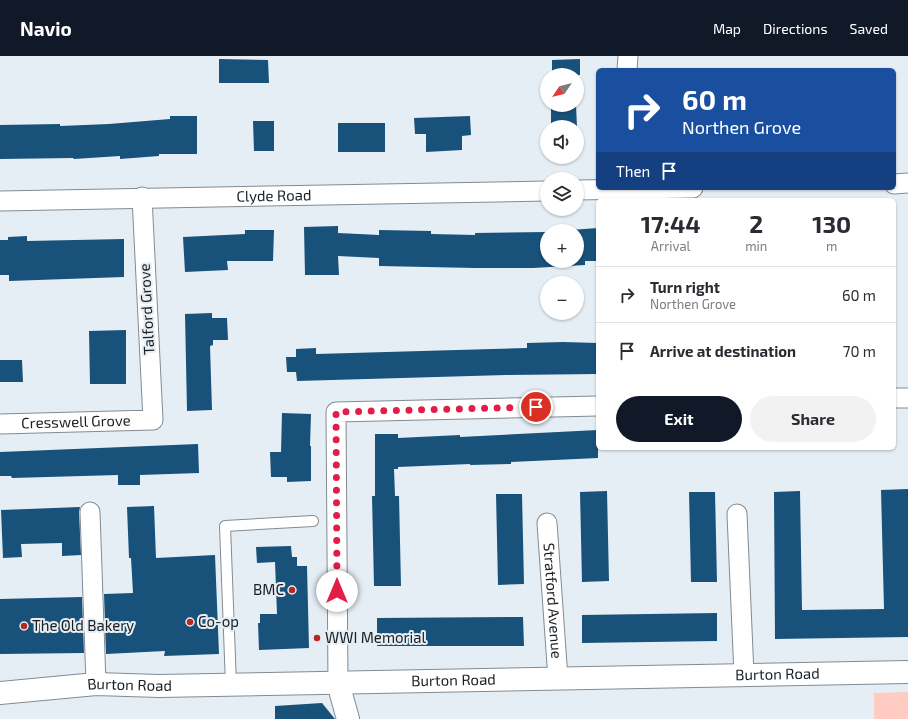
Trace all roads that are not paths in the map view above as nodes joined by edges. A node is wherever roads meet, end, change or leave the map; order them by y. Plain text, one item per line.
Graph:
1 (628, 56) edge
2 (627, 68) edge
3 (908, 183) edge
4 (896, 184) edge
5 (584, 190) edge
6 (596, 190) edge
7 (540, 191) edge
8 (142, 197) junction
9 (0, 201) edge
10 (896, 398) edge
11 (908, 398) edge
12 (596, 406) edge
13 (153, 420) joint
14 (0, 424) edge
15 (90, 512) dead end
16 (737, 514) dead end
17 (313, 521) dead end
18 (547, 523) dead end
19 (908, 672) edge
20 (744, 676) junction
21 (558, 679) junction
22 (338, 683) junction
23 (96, 684) junction
24 (231, 684) junction
25 (0, 693) edge
26 (348, 719) edge

1 - 2 street
3 - 4 street
5 - 6 street
7 - 8 street, Clyde Road
8 - 9 street, Clyde Road
8 - 13 street, Talford Grove
10 - 11 street
12 - 22 street
13 - 14 street, Cresswell Grove
15 - 23 street
16 - 20 street
17 - 24 lane
18 - 21 street, Stratford Avenue
19 - 20 street, Burton Road
20 - 21 street, Burton Road
21 - 22 street, Burton Road
22 - 24 street, Burton Road
22 - 26 street
23 - 24 street, Burton Road
23 - 25 street, Burton Road

